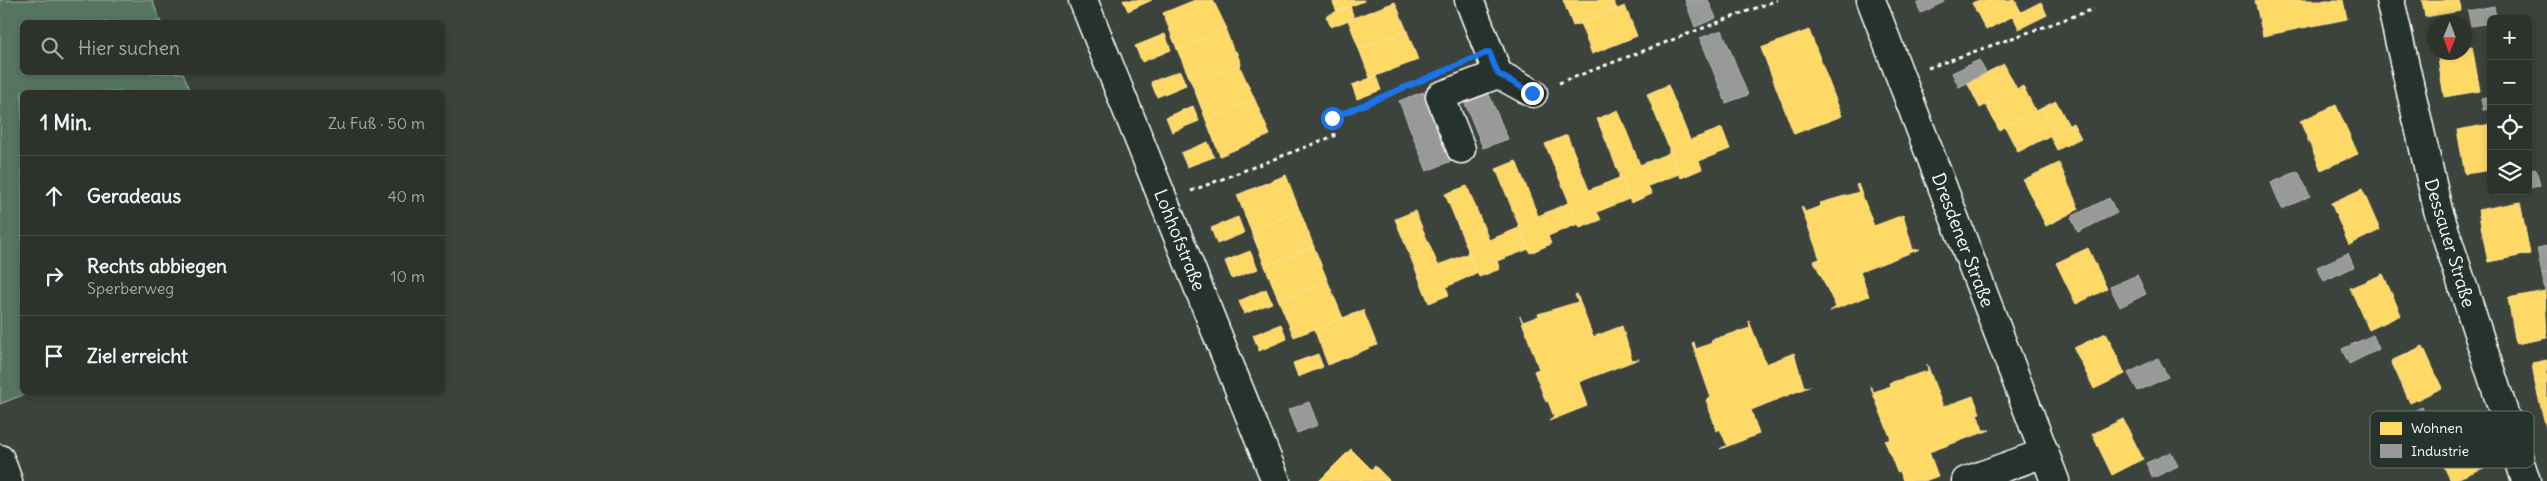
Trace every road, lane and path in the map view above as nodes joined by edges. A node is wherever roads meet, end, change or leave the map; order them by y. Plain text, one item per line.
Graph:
1 (1084, 0) edge
2 (1469, 0) edge
3 (1777, 0) edge
4 (1871, 0) edge
5 (2390, 0) edge
6 (2094, 8) dead end
7 (1498, 74) junction
8 (1901, 77) junction
9 (1419, 81) dead end
10 (1532, 93) joint
11 (1461, 149) dead end
12 (1164, 201) junction
13 (2503, 411) edge
14 (2044, 453) junction
15 (0, 459) edge
16 (2522, 468) edge
17 (2547, 478) edge
18 (8, 481) edge
19 (1276, 481) edge
20 (1966, 481) edge
21 (2055, 481) edge
22 (2526, 481) edge
23 (2541, 481) edge

1 - 12 street, Lohhofstraße
2 - 7 street
3 - 10 path
4 - 8 street, Dresdener Straße
5 - 13 street, Dessauer Straße
6 - 8 path
7 - 10 street
7 - 11 street
8 - 14 street, Dresdener Straße
9 - 12 path
12 - 19 street, Lohhofstraße
14 - 20 street
14 - 21 street, Dresdener Straße
15 - 18 street
16 - 22 street, Dessauer Straße
17 - 23 street

